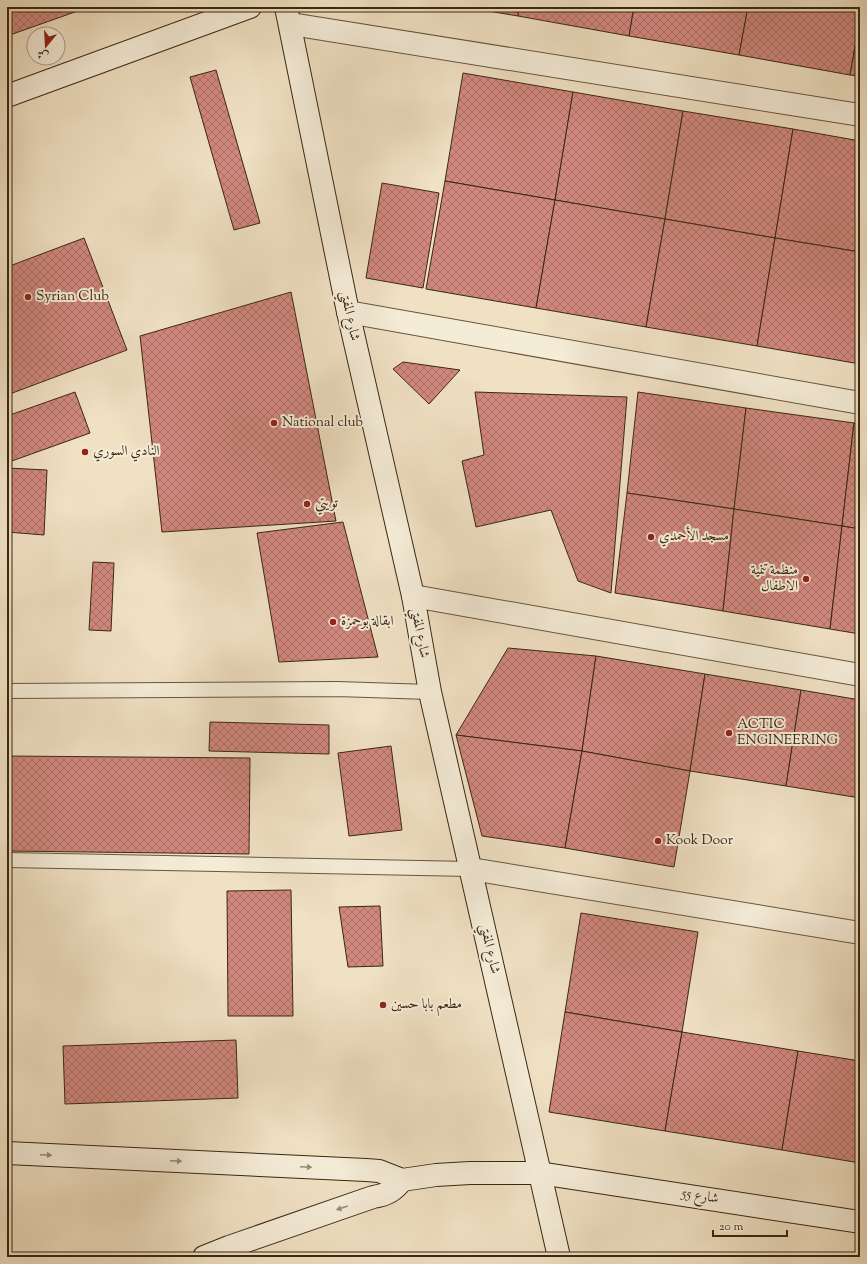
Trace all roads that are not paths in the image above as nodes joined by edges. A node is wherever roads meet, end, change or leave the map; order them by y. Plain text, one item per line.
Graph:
1 (250, 7) edge
2 (288, 15) edge
3 (7, 96) edge
4 (860, 116) edge
5 (348, 312) junction
6 (860, 403) edge
7 (412, 596) junction
8 (860, 675) edge
9 (7, 691) edge
10 (430, 692) junction
11 (7, 860) edge
12 (471, 869) junction
13 (860, 933) edge
14 (7, 1153) edge
15 (366, 1170) junction
16 (540, 1173) junction
17 (402, 1180) junction
18 (373, 1198) junction
19 (860, 1222) edge
20 (204, 1257) edge
21 (559, 1257) edge

1 - 3 street
2 - 4 street
2 - 5 street, شارع المفتي
5 - 6 street
5 - 7 street, شارع المفتي
7 - 8 street
7 - 10 street, شارع المفتي
9 - 10 lane
10 - 12 street, شارع المفتي
11 - 12 lane
12 - 13 street
12 - 16 street, شارع المفتي
14 -> 15 street
15 - 17 street
15 - 18 street
16 - 17 street, شارع 55
16 - 19 street, شارع 55
16 - 21 street, شارع المفتي
17 - 18 street
18 -> 20 street

